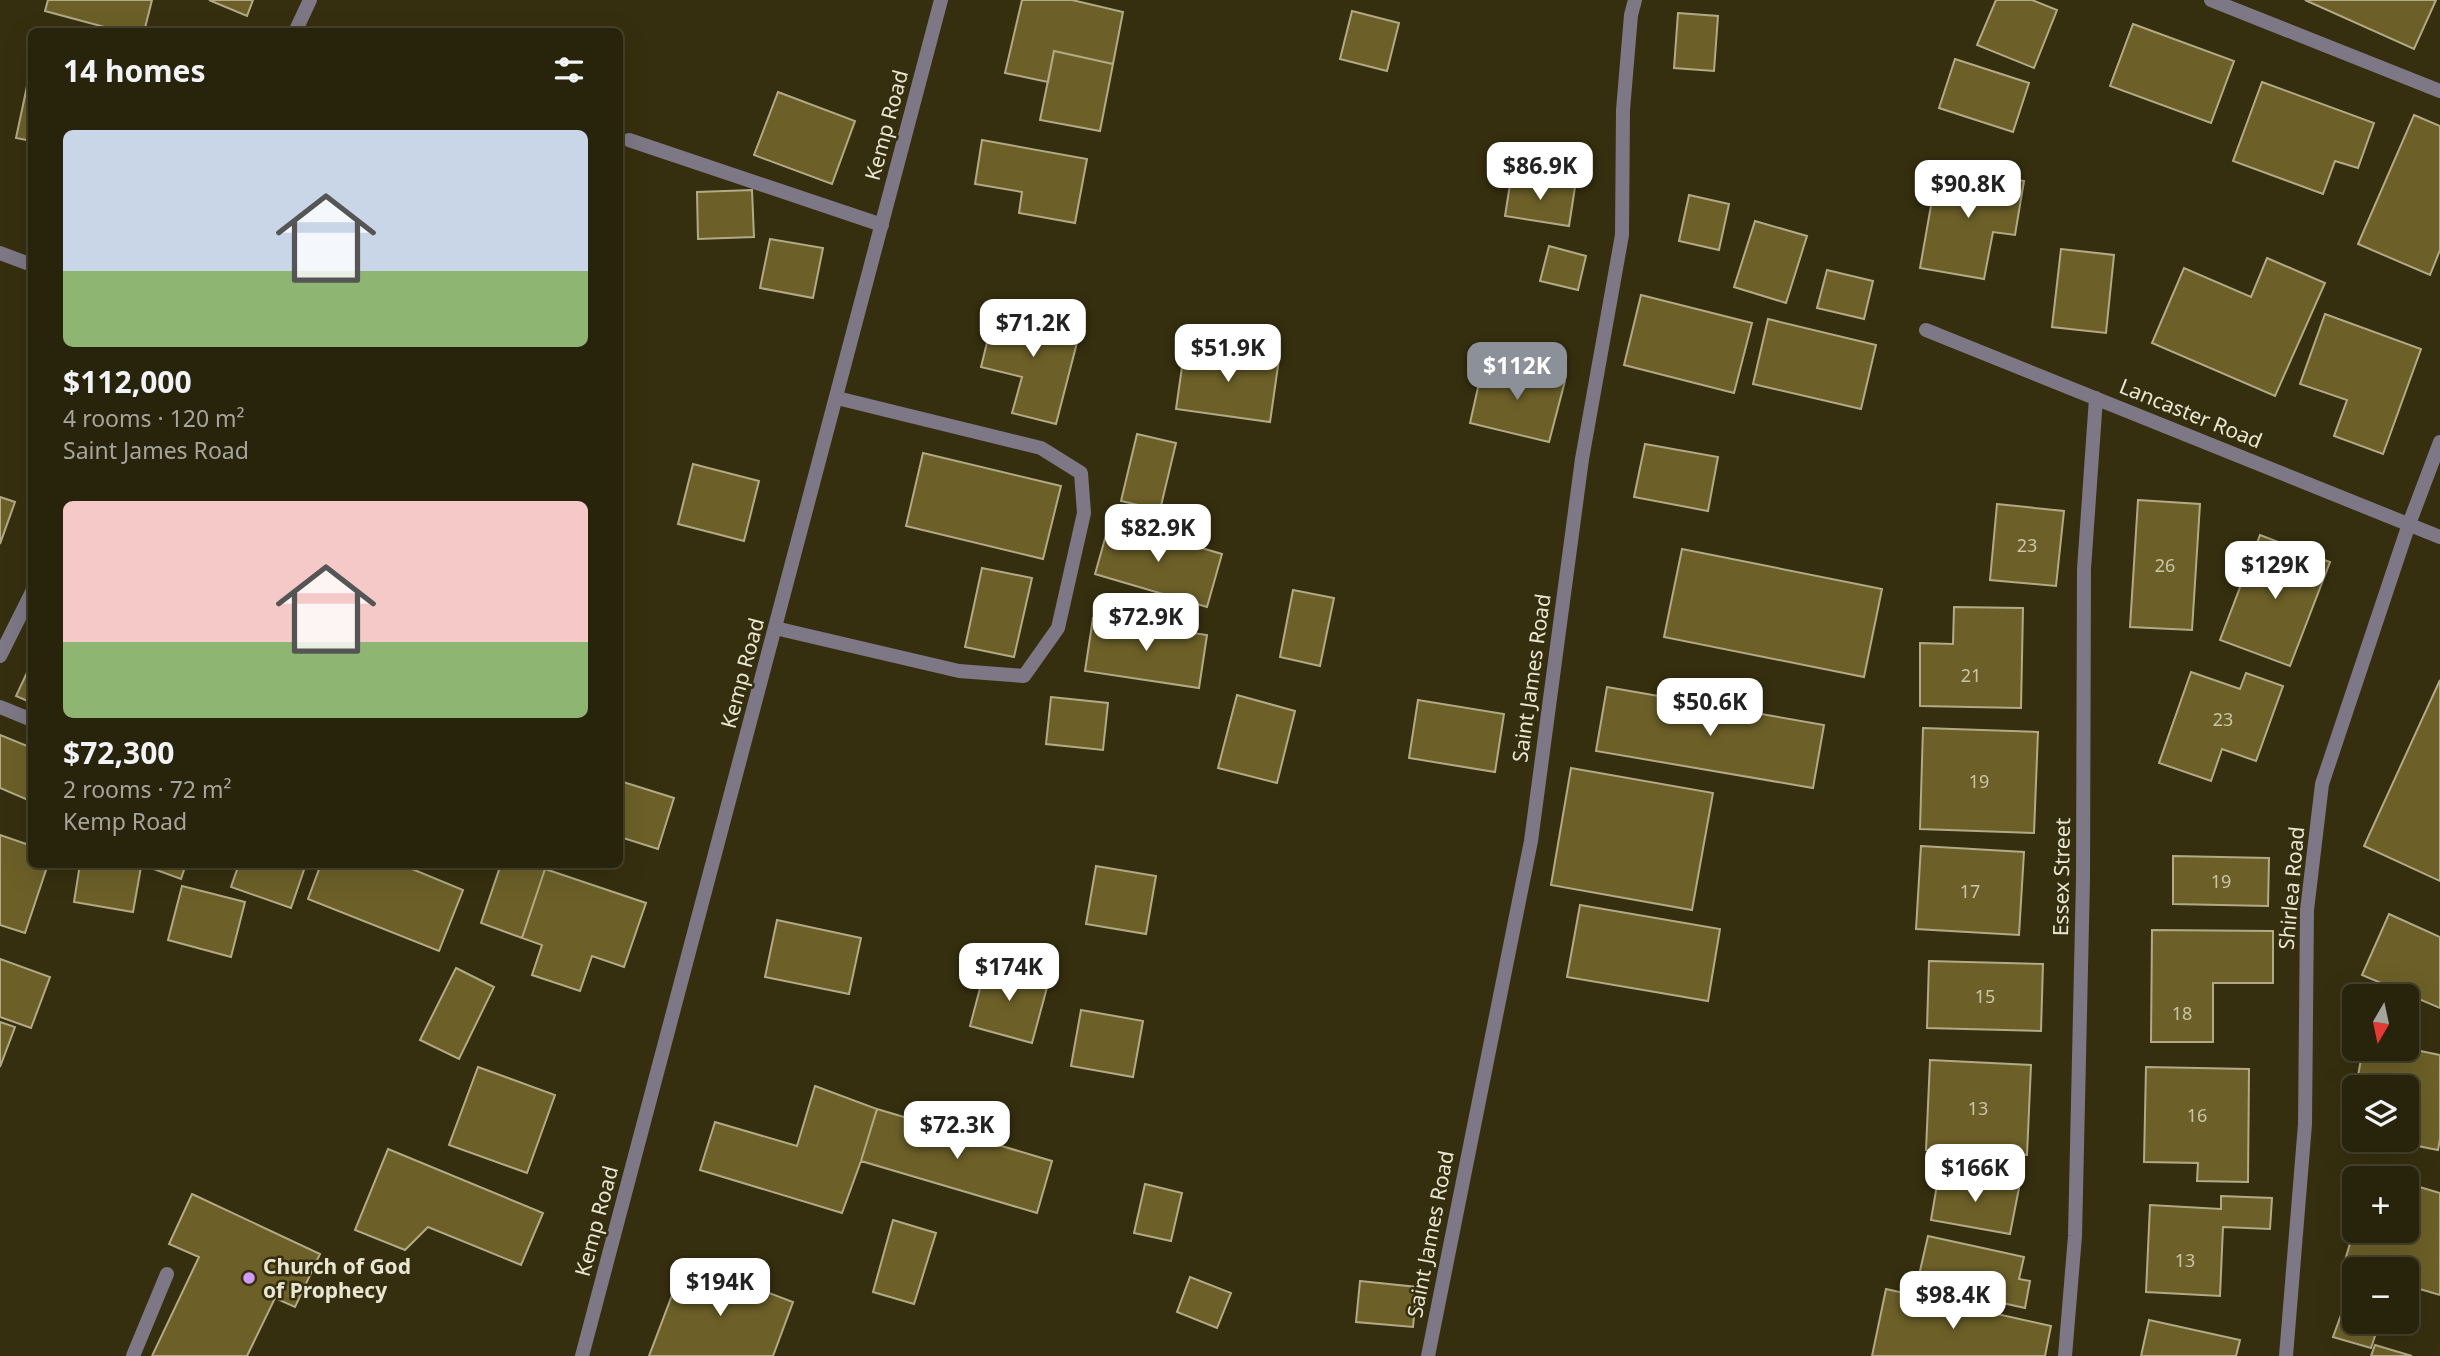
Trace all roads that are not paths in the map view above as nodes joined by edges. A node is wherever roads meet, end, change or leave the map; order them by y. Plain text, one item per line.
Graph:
1 (310, 0) edge
2 (941, 0) edge
3 (1635, 0) edge
4 (2211, 0) edge
5 (297, 28) edge
6 (2440, 91) edge
7 (629, 141) dead end
8 (882, 225) junction
9 (0, 253) edge
10 (28, 263) edge
11 (1926, 330) dead end
12 (837, 398) junction
13 (2096, 398) junction
14 (2440, 442) edge
15 (2409, 524) junction
16 (2440, 537) edge
17 (28, 600) edge
18 (775, 628) junction
19 (0, 656) edge
20 (0, 707) edge
21 (28, 718) edge
22 (167, 1274) dead end
23 (134, 1356) edge
24 (582, 1356) edge
25 (1428, 1356) edge
26 (2066, 1356) edge
27 (2286, 1356) edge

1 - 5 street
2 - 8 street, Kemp Road
3 - 25 street, Saint James Road
4 - 6 street
7 - 8 street
8 - 12 street, Kemp Road
9 - 10 street
11 - 13 street, Lancaster Road
12 - 18 street, Kemp Road
12 - 18 street
13 - 15 street, Lancaster Road
13 - 26 street, Essex Street
14 - 15 street, Shirlea Road
15 - 16 street, Lancaster Road
15 - 27 street, Shirlea Road
17 - 19 street
18 - 24 street, Kemp Road
20 - 21 street
22 - 23 street

